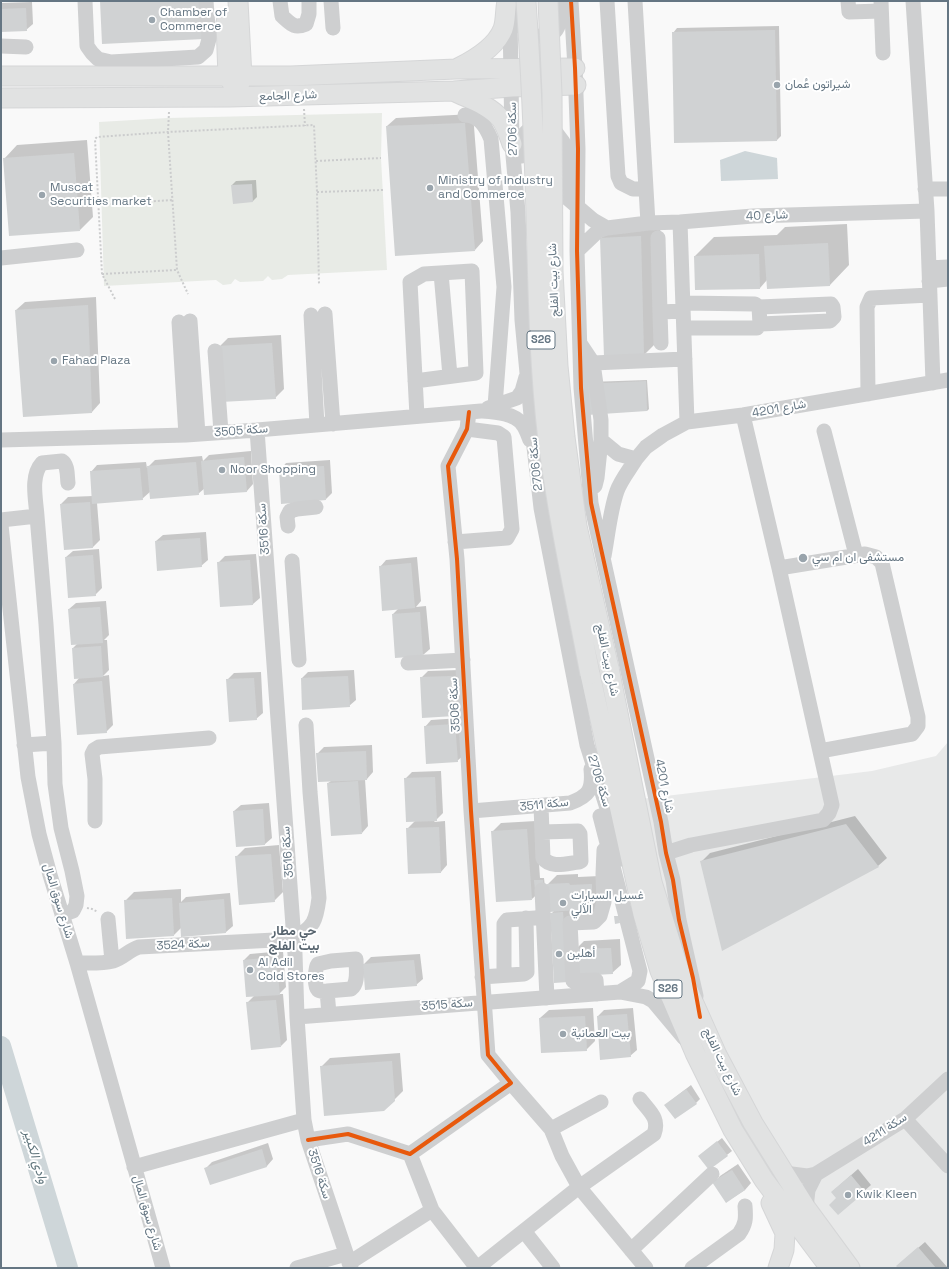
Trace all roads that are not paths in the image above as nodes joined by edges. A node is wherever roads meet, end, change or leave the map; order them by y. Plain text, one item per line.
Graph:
1 (85, 1) edge
2 (206, 1) edge
3 (225, 1) edge
4 (238, 1) edge
5 (280, 1) edge
6 (309, 1) edge
7 (331, 1) edge
8 (508, 1) edge
9 (516, 1) edge
10 (526, 1) edge
11 (548, 1) edge
12 (558, 1) edge
13 (571, 1) edge
14 (607, 1) edge
15 (635, 1) edge
16 (848, 1) edge
17 (913, 1) edge
18 (881, 6) edge
19 (333, 28) dead end
20 (233, 38) junction
21 (1, 46) edge
22 (26, 46) dead end
23 (883, 53) dead end
24 (510, 68) junction
25 (456, 69) junction
26 (1, 76) edge
27 (291, 76) junction
28 (194, 77) junction
29 (576, 77) junction
30 (239, 85) junction
31 (512, 87) junction
32 (454, 91) junction
33 (1, 98) edge
34 (465, 115) dead end
35 (512, 144) junction
36 (646, 189) junction
37 (926, 189) junction
38 (948, 189) edge
39 (578, 207) junction
40 (927, 211) junction
41 (518, 212) junction
42 (680, 222) junction
43 (648, 224) junction
44 (607, 228) junction
45 (658, 238) dead end
46 (77, 250) dead end
47 (577, 251) junction
48 (1, 258) edge
49 (948, 267) edge
50 (441, 273) junction
51 (948, 279) edge
52 (930, 281) junction
53 (683, 307) junction
54 (760, 307) junction
55 (660, 312) junction
56 (185, 322) dead end
57 (760, 324) junction
58 (684, 328) junction
59 (661, 343) dead end
60 (580, 345) junction
61 (215, 351) dead end
62 (685, 359) junction
63 (593, 363) junction
64 (528, 370) junction
65 (450, 376) junction
66 (948, 380) edge
67 (415, 381) junction
68 (933, 383) junction
69 (868, 394) junction
70 (482, 409) junction
71 (743, 415) junction
72 (417, 416) junction
73 (687, 422) junction
74 (333, 424) junction
75 (317, 425) junction
76 (467, 429) junction
77 (257, 430) junction
78 (824, 431) dead end
79 (221, 432) junction
80 (192, 434) junction
81 (1, 440) edge
82 (601, 440) junction
83 (534, 447) junction
84 (636, 459) junction
85 (68, 482) dead end
86 (590, 503) junction
87 (316, 508) dead end
88 (37, 516) junction
89 (1, 520) edge
90 (1, 525) edge
91 (288, 526) dead end
92 (455, 542) junction
93 (856, 555) junction
94 (292, 561) dead end
95 (603, 561) junction
96 (779, 568) junction
97 (299, 660) dead end
98 (463, 660) junction
99 (408, 663) dead end
100 (306, 725) dead end
101 (209, 738) dead end
102 (54, 743) junction
103 (24, 745) junction
104 (587, 745) junction
105 (820, 751) junction
106 (592, 780) junction
107 (541, 806) junction
108 (471, 811) junction
109 (95, 821) dead end
110 (542, 832) dead end
111 (605, 837) junction
112 (666, 853) junction
113 (542, 890) dead end
114 (643, 914) junction
115 (62, 915) junction
116 (526, 918) junction
117 (543, 918) junction
118 (108, 919) road end
119 (504, 924) junction
120 (479, 925) junction
121 (294, 939) junction
122 (112, 961) junction
123 (77, 963) junction
124 (504, 975) junction
125 (482, 977) junction
126 (573, 988) junction
127 (327, 991) junction
128 (620, 992) junction
129 (547, 998) junction
130 (484, 1002) junction
131 (329, 1014) junction
132 (297, 1016) junction
133 (700, 1016) junction
134 (695, 1053) junction
135 (948, 1079) edge
136 (511, 1083) junction
137 (640, 1099) dead end
138 (601, 1102) dead end
139 (905, 1119) junction
140 (304, 1120) junction
141 (551, 1129) junction
142 (308, 1140) junction
143 (410, 1154) junction
144 (134, 1166) junction
145 (948, 1166) edge
146 (784, 1173) junction
147 (712, 1174) dead end
148 (816, 1174) junction
149 (764, 1180) junction
150 (579, 1187) junction
151 (745, 1206) dead end
152 (806, 1208) junction
153 (432, 1210) junction
154 (524, 1231) junction
155 (631, 1250) junction
156 (348, 1262) edge
157 (163, 1268) edge
158 (297, 1268) edge
159 (477, 1268) edge
160 (553, 1268) edge
161 (646, 1268) edge
162 (692, 1268) edge
163 (778, 1268) edge
164 (830, 1268) edge
165 (850, 1268) edge

1 - 2 street
3 - 20 main road
4 - 20 main road
5 - 6 street
7 - 19 street
8 - 24 street, سكة 2706
8 - 25 main road
9 - 12 street
10 - 114 main road, شارع بيت الفلج / S26, bridge
11 - 133 main road, شارع بيت الفلج / S26, bridge
13 - 29 street
14 - 36 street
15 - 36 street
16 - 18 street
17 - 37 street
18 - 23 street
20 - 27 main road
20 - 28 main road
20 - 30 main road
21 - 22 street
24 - 25 main road, شارع الجامع
24 - 29 main road, شارع الجامع
24 - 31 street, سكة 2706
25 - 27 main road, شارع الجامع
26 - 28 main road, شارع الجامع
27 - 30 main road, شارع الجامع
28 - 30 main road, شارع الجامع
29 - 31 main road, شارع الجامع
29 - 39 street
30 - 32 main road, شارع الجامع
30 - 33 main road, شارع الجامع
31 - 32 main road, شارع الجامع
31 - 35 street, سكة 2706
32 - 35 main road
34 - 70 street, سكة 3506
35 - 41 street, سكة 2706
36 - 43 street
37 - 38 street
37 - 40 street
39 - 41 street
39 - 44 street
39 - 47 street
40 - 42 street, 40 شارع
40 - 52 street
41 - 64 street, سكة 2706
42 - 43 street, 40 شارع
42 - 53 street
43 - 44 street, 40 شارع
44 - 47 street, 40 شارع
45 - 55 street
46 - 48 street
47 - 60 street
49 - 52 street
50 - 65 street
50 - 65 street
50 - 67 street
51 - 52 street
52 - 68 street
52 - 69 street
53 - 54 street
53 - 55 street
53 - 58 street
54 - 57 street
54 - 57 street
55 - 59 street
56 - 80 street
57 - 58 street
58 - 62 street
60 - 63 street
60 - 86 street
61 - 79 street
62 - 63 street
62 - 73 street
63 - 82 street
64 - 70 street, سكة 3505
64 - 83 street, سكة 2706
65 - 67 street
66 - 68 street, شارع 4201
67 - 72 street
68 - 69 street, شارع 4201
69 - 71 street, شارع 4201
70 - 72 street, سكة 3505
70 - 76 street, سكة 3506
70 - 83 street, سكة 3505
71 - 73 street, شارع 4201
71 - 96 street
72 - 74 street, سكة 3505
73 - 84 street, شارع 4201
74 - 75 street, سكة 3505
74 - 75 street
75 - 77 street, سكة 3505
76 - 92 street, سكة 3506
76 - 92 street
77 - 79 street, سكة 3505
77 - 121 street, سكة 3516
78 - 93 street
79 - 80 street, سكة 3505
80 - 81 street, سكة 3505
82 - 84 street
82 - 86 street
83 - 104 street, سكة 2706
84 - 95 street, شارع 4201
85 - 88 street
86 - 95 street
87 - 91 street
88 - 89 street
88 - 102 street
90 - 103 street, شارع سوق المال
92 - 98 street, سكة 3506
93 - 96 street
93 - 105 street
94 - 97 street
95 - 112 street, شارع 4201
96 - 105 street
98 - 99 street
98 - 108 street, سكة 3506
100 - 121 street
101 - 109 street
102 - 103 street
102 - 115 street
103 - 115 street, شارع سوق المال
104 - 106 street
104 - 114 street, سكة 2706
105 - 112 street
106 - 107 street, سكة 3511
106 - 111 street, سكة 3515
107 - 108 street, سكة 3511
107 - 110 street
108 - 120 street, سكة 3506
111 - 126 street
111 - 128 street, سكة 3515
112 - 133 street, شارع 4201
113 - 117 street
114 - 134 main road, شارع بيت الفلج / S26
115 - 123 street, شارع سوق المال
116 - 117 street
116 - 119 street
116 - 124 street
117 - 129 street
118 - 122 street
119 - 120 street
119 - 124 street
120 - 125 street, سكة 3506
121 - 122 street, سكة 3524
121 - 132 street, سكة 3516
122 - 123 street, سكة 3524
123 - 144 street, شارع سوق المال
124 - 125 street
125 - 130 street, سكة 3506
126 - 128 street, سكة 3515
126 - 129 street, سكة 3515
127 - 127 street
127 - 131 street
128 - 134 street, سكة 3515
129 - 130 street, سكة 3515
130 - 131 street, سكة 3515
130 - 136 street, سكة 3506
131 - 132 street, سكة 3515
132 - 140 street, سكة 3516
133 - 146 main road, شارع بيت الفلج / S26
134 - 149 main road, شارع بيت الفلج / S26
135 - 139 street, سكة 4211
136 - 141 street, سكة 3506
136 - 143 street
137 - 150 street
138 - 141 street
139 - 145 street
139 - 148 street, سكة 4211
140 - 142 street, سكة 3516
140 - 144 street
141 - 150 street, سكة 3506
142 - 143 street
142 - 156 street, سكة 3516
143 - 153 street
144 - 157 street, شارع سوق المال
146 - 148 street, سكة 4211
146 - 152 main road, شارع بيت الفلج / S26
147 - 155 street
148 - 152 street
149 - 163 main road
149 - 164 main road, شارع بيت الفلج / S26
150 - 154 street
150 - 155 street, سكة 3506
151 - 162 street
152 - 165 main road, شارع بيت الفلج / S26
153 - 156 street
153 - 159 street
154 - 159 street
154 - 160 street
155 - 161 street, سكة 3506
156 - 158 street

